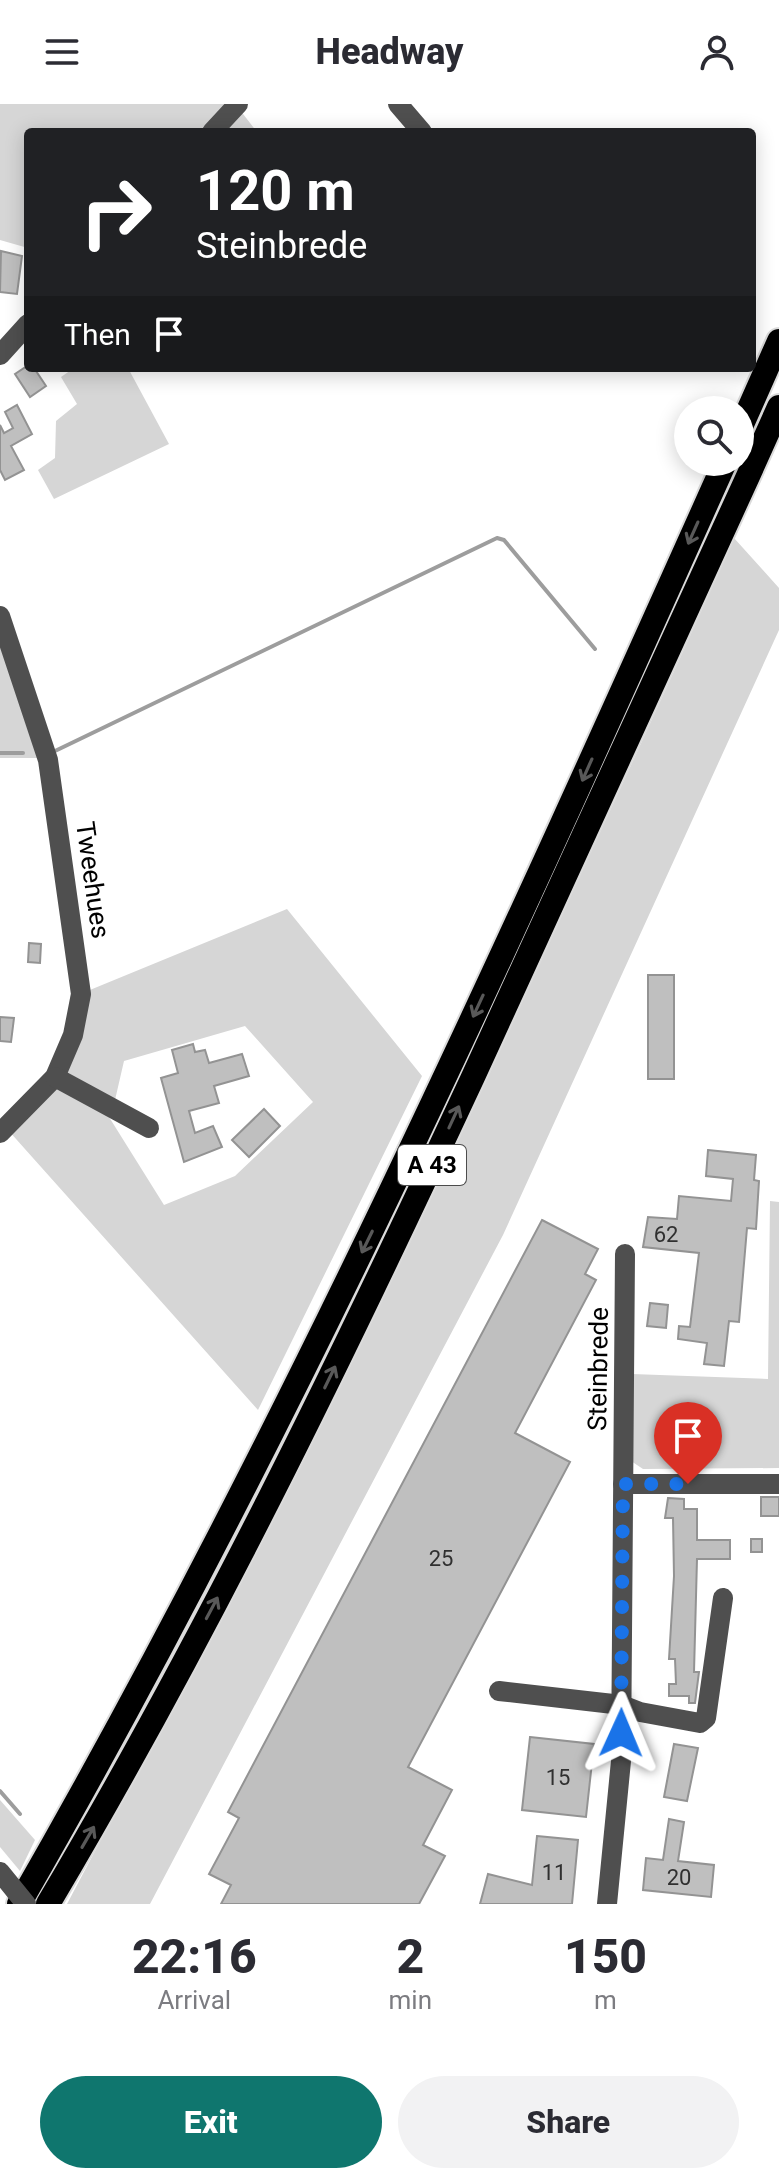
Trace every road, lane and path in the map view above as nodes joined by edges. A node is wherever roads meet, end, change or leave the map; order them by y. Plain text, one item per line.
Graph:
1 (398, 104) edge
2 (235, 107) edge
3 (216, 128) edge
4 (235, 128) edge
5 (419, 128) edge
6 (24, 328) edge
7 (779, 341) edge
8 (0, 355) edge
9 (754, 397) edge
10 (779, 407) edge
11 (719, 476) edge
12 (0, 616) edge
13 (55, 1077) junction
14 (149, 1128) dead end
15 (0, 1133) edge
16 (625, 1254) dead end
17 (623, 1484) junction
18 (779, 1484) edge
19 (723, 1598) dead end
20 (499, 1691) dead end
21 (622, 1705) junction
22 (0, 1872) edge
23 (19, 1904) edge
24 (26, 1904) edge
25 (48, 1904) edge
26 (607, 1904) edge

1 - 5 street
2 - 3 street
2 - 4 street
6 - 8 street
7 - 9 highway
25 -> 10 highway, A 43
11 -> 23 highway, A 43
12 - 13 street, Tweehues
13 - 14 street
13 - 15 street, Tweehues
16 - 17 street, Steinbrede
17 - 18 street
17 - 21 street, Steinbrede
19 - 21 street
20 - 21 street
21 - 26 street, Steinbrede
22 - 24 street, bridge

